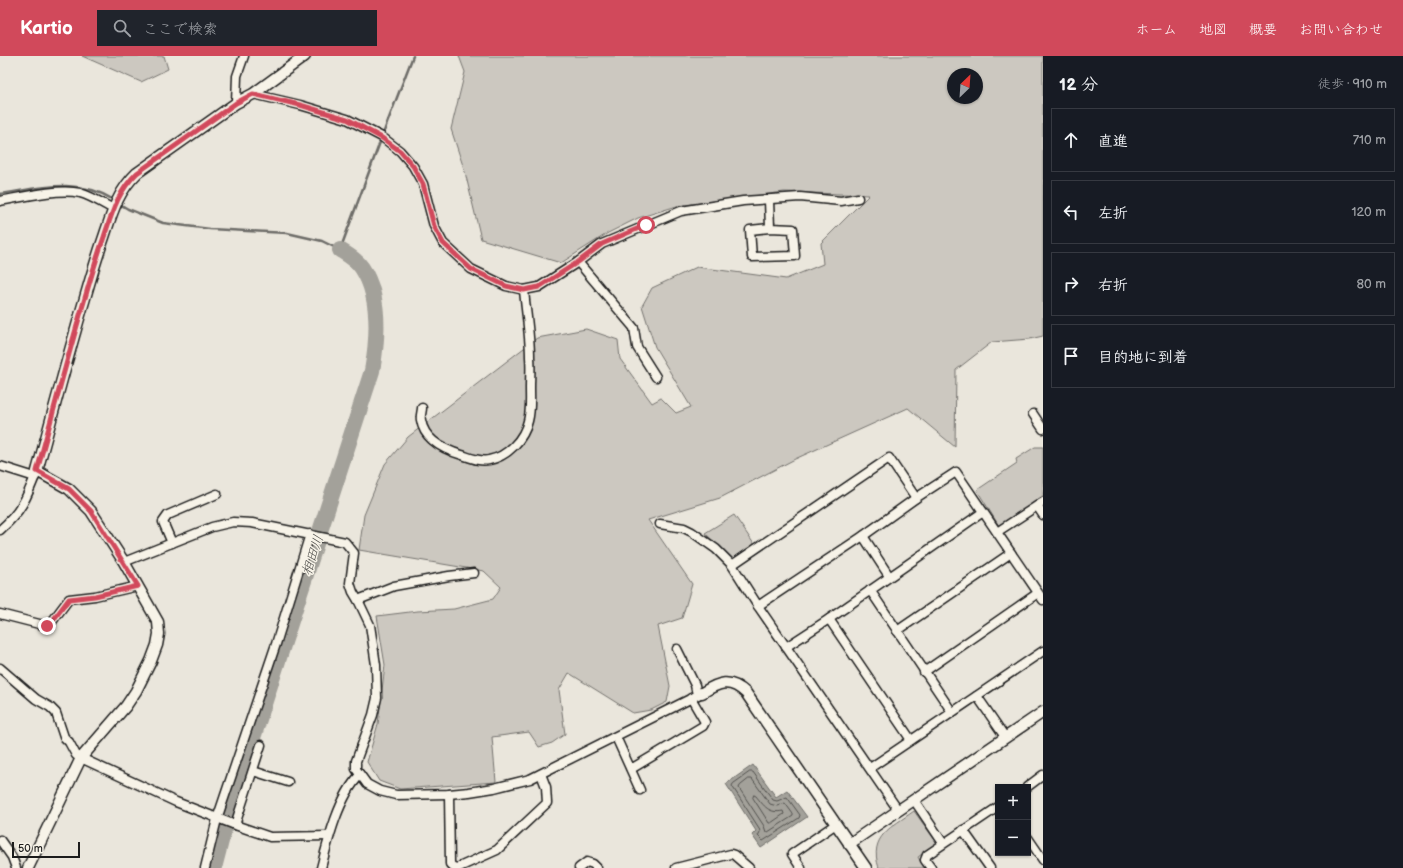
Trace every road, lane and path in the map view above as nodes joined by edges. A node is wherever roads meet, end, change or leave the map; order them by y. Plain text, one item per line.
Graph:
1 (244, 56) edge
2 (305, 56) edge
3 (253, 94) junction
4 (236, 103) junction
5 (858, 198) dead end
6 (769, 200) junction
7 (0, 201) edge
8 (113, 209) junction
9 (770, 228) junction
10 (578, 262) junction
11 (524, 290) junction
12 (656, 377) dead end
13 (422, 408) dead end
14 (1033, 414) dead end
15 (1043, 429) edge
16 (0, 466) edge
17 (36, 474) junction
18 (217, 494) dead end
19 (916, 498) junction
20 (1040, 504) edge
21 (984, 512) junction
22 (1043, 515) edge
23 (660, 524) dead end
24 (0, 530) edge
25 (997, 532) junction
26 (312, 534) junction
27 (863, 536) junction
28 (172, 543) junction
29 (1011, 553) junction
30 (124, 562) junction
31 (732, 565) junction
32 (474, 573) dead end
33 (890, 576) junction
34 (138, 586) junction
35 (870, 590) junction
36 (1038, 593) junction
37 (358, 600) junction
38 (1043, 600) edge
39 (758, 606) junction
40 (0, 614) edge
41 (829, 619) junction
42 (897, 631) junction
43 (786, 647) junction
44 (677, 649) dead end
45 (1043, 651) edge
46 (0, 668) edge
47 (924, 672) junction
48 (697, 695) junction
49 (977, 696) junction
50 (952, 712) junction
51 (1041, 716) edge
52 (616, 737) junction
53 (1005, 737) junction
54 (911, 740) junction
55 (261, 745) dead end
56 (81, 758) junction
57 (870, 768) junction
58 (631, 769) junction
59 (253, 771) junction
60 (541, 774) junction
61 (360, 775) junction
62 (1043, 775) edge
63 (288, 782) dead end
64 (1030, 784) edge
65 (640, 790) dead end
66 (449, 794) junction
67 (914, 800) junction
68 (995, 809) edge
69 (898, 810) junction
70 (218, 819) junction
71 (836, 824) junction
72 (233, 825) junction
73 (964, 830) junction
74 (329, 836) junction
75 (0, 840) edge
76 (1031, 842) edge
77 (943, 843) junction
78 (849, 844) junction
79 (707, 860) junction
80 (1043, 860) edge
81 (16, 868) edge
82 (28, 868) edge
83 (205, 868) edge
84 (321, 868) edge
85 (579, 868) edge
86 (597, 868) edge
87 (676, 868) edge
88 (710, 868) edge
89 (749, 868) edge
90 (801, 868) edge
91 (866, 868) edge
92 (931, 868) edge
93 (990, 868) edge

1 - 4 street
2 - 3 street
3 - 4 street
3 - 11 street
4 - 8 street
5 - 6 street
6 - 9 street
6 - 10 street
7 - 8 street
8 - 17 street
9 - 9 street
10 - 11 street
10 - 12 street
11 - 13 street
14 - 15 street
16 - 17 street
17 - 24 street
17 - 30 street
18 - 28 street
19 - 21 street
19 - 27 street
19 - 31 street
20 - 22 street
20 - 25 street
21 - 25 street
21 - 33 street
23 - 31 street
25 - 29 street
26 - 28 street
26 - 37 street
26 - 70 street
27 - 33 street
27 - 39 street
28 - 30 street
29 - 36 street
29 - 42 street
30 - 34 street
31 - 39 street
32 - 37 street
33 - 35 street
34 - 40 street
34 - 56 street
35 - 41 street
35 - 42 street
36 - 38 street
36 - 47 street
37 - 61 street
39 - 43 street
41 - 43 street
41 - 54 street
42 - 47 street
43 - 57 street
44 - 48 street
45 - 49 street
46 - 56 street
47 - 50 street
48 - 52 street
48 - 58 street
48 - 71 street
49 - 50 street
49 - 53 street
50 - 54 street
51 - 53 street
52 - 58 street
52 - 60 street
53 - 67 street
54 - 57 street
55 - 59 street
56 - 70 street
56 - 82 street
57 - 69 street
58 - 65 street
59 - 63 street
59 - 72 street
60 - 66 street
60 - 66 street
61 - 66 street
61 - 74 street
62 - 64 street
67 - 69 street
67 - 77 street
68 - 73 street
69 - 78 street
70 - 72 street
70 - 83 street
71 - 78 street
71 - 90 street
72 - 74 street
73 - 77 street
73 - 93 street
74 - 84 street
75 - 81 street
76 - 80 street
77 - 92 street
78 - 91 street
79 - 87 street
79 - 88 street
79 - 89 street
85 - 86 street

